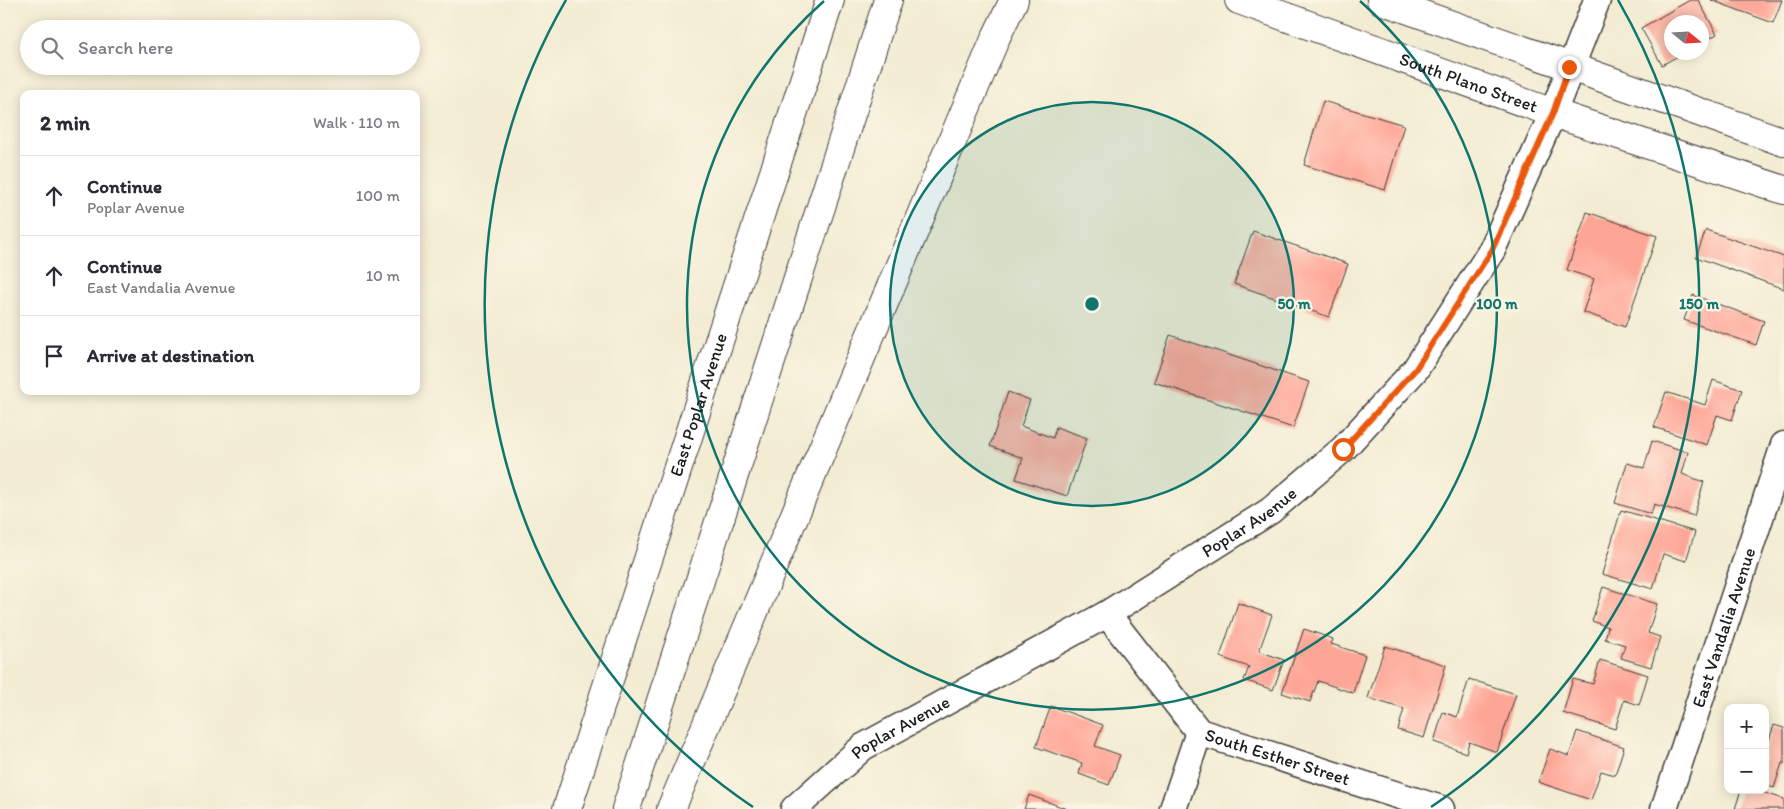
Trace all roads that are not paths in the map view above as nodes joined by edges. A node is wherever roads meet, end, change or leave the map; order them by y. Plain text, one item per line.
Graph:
1 (830, 0) edge
2 (888, 0) edge
3 (1014, 0) edge
4 (1239, 0) edge
5 (1381, 0) edge
6 (1596, 0) edge
7 (1561, 91) junction
8 (1784, 142) edge
9 (1784, 190) edge
10 (1784, 445) edge
11 (1107, 614) junction
12 (1199, 732) junction
13 (567, 809) edge
14 (626, 809) edge
15 (670, 809) edge
16 (794, 809) edge
17 (1174, 809) edge
18 (1441, 809) edge
19 (1664, 809) edge

1 - 13 main road, East Poplar Avenue
2 - 14 main road
3 - 15 main road
4 - 7 main road, South Plano Street
5 - 7 main road, South Plano Street
6 - 7 street
7 - 8 main road, South Plano Street
7 - 9 main road, South Plano Street
7 - 11 street, Poplar Avenue
10 - 19 street, East Vandalia Avenue
11 - 12 street, South Esther Street
11 - 16 street, Poplar Avenue
12 - 17 street
12 - 18 street, South Esther Street

